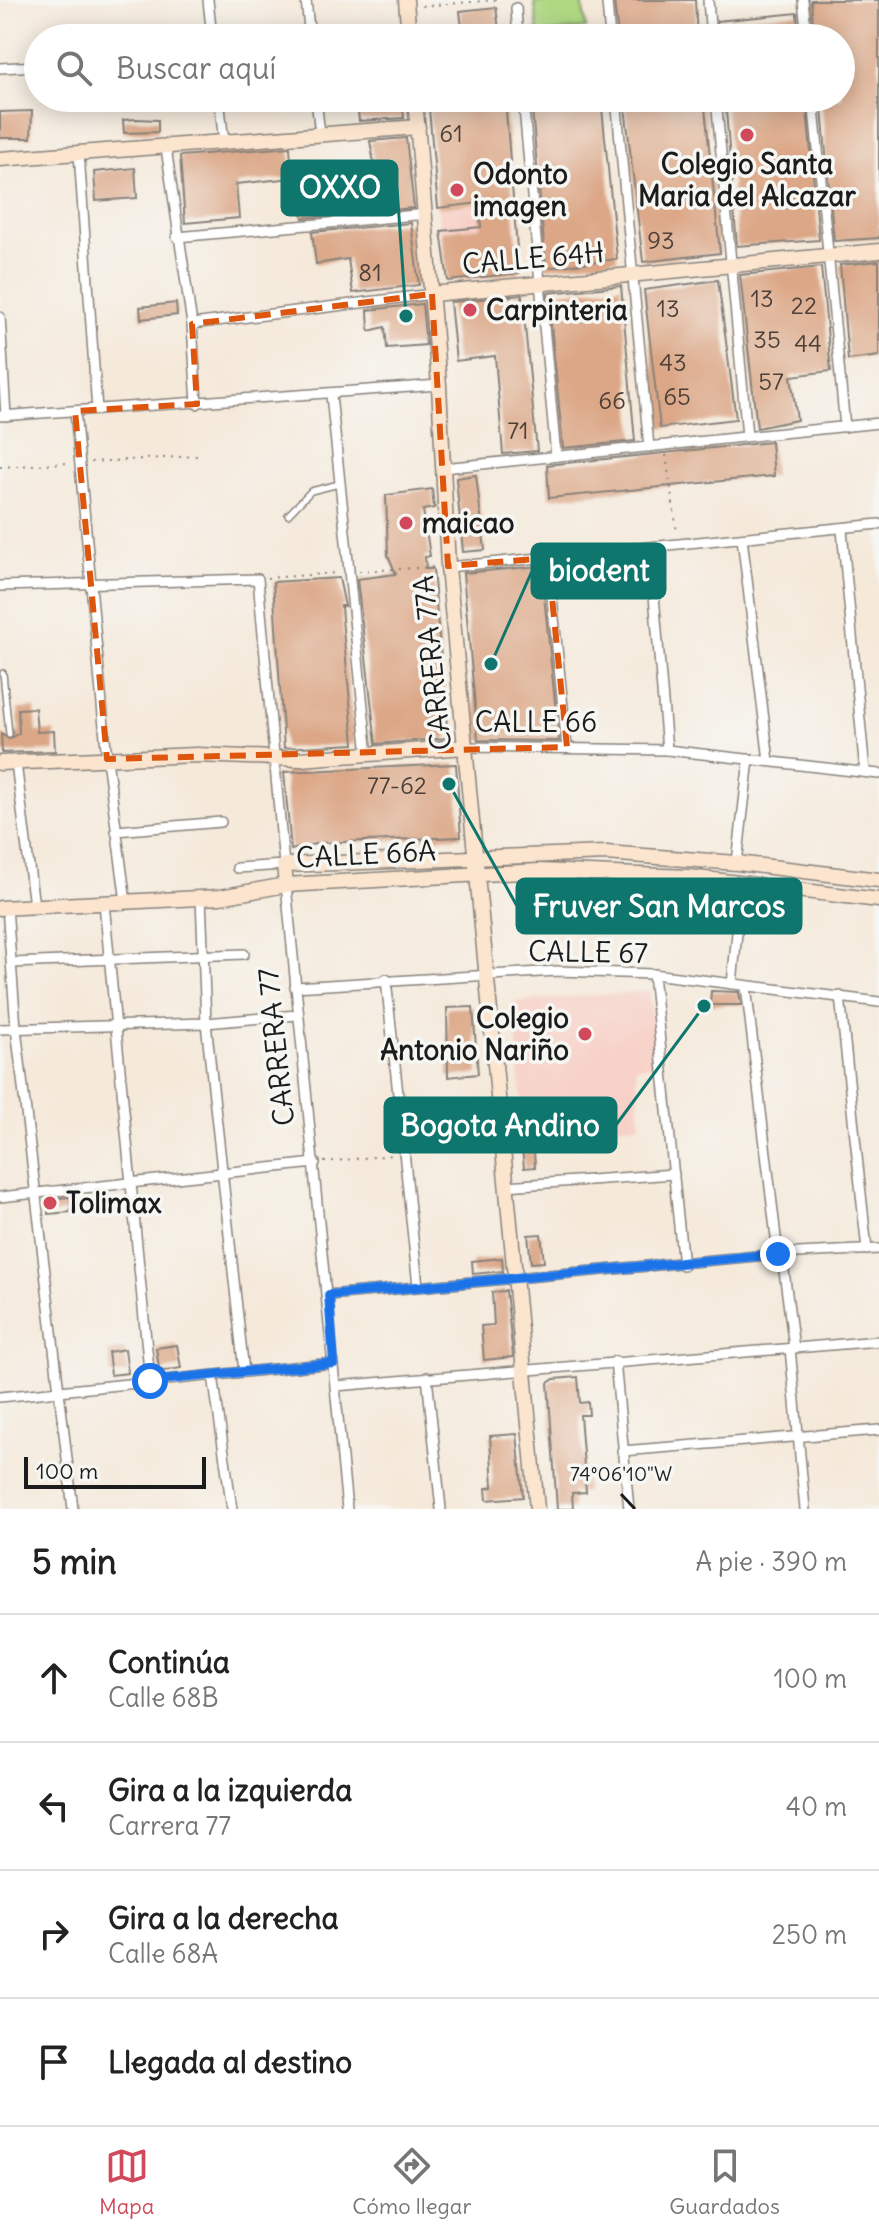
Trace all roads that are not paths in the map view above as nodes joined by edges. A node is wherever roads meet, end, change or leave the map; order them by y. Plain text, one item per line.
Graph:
1 (208, 0) edge
2 (306, 0) edge
3 (708, 0) edge
4 (803, 0) edge
5 (412, 3) edge
6 (607, 3) dead end
7 (516, 8) dead end
8 (211, 24) edge
9 (309, 24) edge
10 (410, 24) edge
11 (517, 24) edge
12 (609, 24) edge
13 (710, 24) edge
14 (806, 24) edge
15 (24, 67) edge
16 (0, 68) edge
17 (221, 112) edge
18 (318, 112) edge
19 (416, 112) edge
20 (524, 112) edge
21 (617, 112) edge
22 (717, 112) edge
23 (814, 112) edge
24 (418, 127) junction
25 (320, 135) junction
26 (224, 143) junction
27 (166, 148) junction
28 (79, 154) junction
29 (0, 159) edge
30 (427, 214) junction
31 (177, 237) junction
32 (879, 251) edge
33 (828, 256) junction
34 (730, 265) junction
35 (633, 275) junction
36 (538, 284) junction
37 (432, 294) junction
38 (0, 317) edge
39 (192, 324) junction
40 (439, 385) junction
41 (331, 395) junction
42 (197, 404) junction
43 (97, 410) junction
44 (75, 411) junction
45 (3, 416) edge
46 (879, 423) edge
47 (845, 427) junction
48 (747, 436) junction
49 (649, 447) junction
50 (556, 456) junction
51 (443, 468) junction
52 (340, 484) junction
53 (288, 515) dead end
54 (879, 524) edge
55 (842, 530) junction
56 (742, 538) junction
57 (650, 548) junction
58 (548, 558) junction
59 (448, 567) junction
60 (91, 584) junction
61 (0, 586) edge
62 (3, 673) dead end
63 (9, 734) dead end
64 (466, 747) junction
65 (567, 747) junction
66 (667, 750) junction
67 (368, 756) junction
68 (107, 759) junction
69 (274, 759) junction
70 (749, 759) junction
71 (10, 760) edge
72 (769, 761) junction
73 (865, 772) junction
74 (879, 774) edge
75 (221, 822) dead end
76 (116, 831) junction
77 (475, 855) junction
78 (737, 863) junction
79 (284, 865) junction
80 (237, 868) dead end
81 (476, 874) junction
82 (879, 880) edge
83 (742, 882) junction
84 (286, 885) junction
85 (201, 898) junction
86 (879, 900) edge
87 (126, 902) junction
88 (104, 903) junction
89 (34, 906) junction
90 (4, 907) edge
91 (244, 954) dead end
92 (202, 957) junction
93 (109, 959) junction
94 (12, 963) junction
95 (653, 974) junction
96 (485, 975) junction
97 (386, 979) junction
98 (732, 984) junction
99 (746, 986) junction
100 (295, 987) junction
101 (840, 996) junction
102 (879, 1002) edge
103 (297, 1015) junction
104 (206, 1023) junction
105 (115, 1026) junction
106 (16, 1028) junction
107 (0, 1029) edge
108 (315, 1163) junction
109 (223, 1172) junction
110 (674, 1174) junction
111 (130, 1182) junction
112 (506, 1186) junction
113 (34, 1193) junction
114 (0, 1197) edge
115 (879, 1249) edge
116 (867, 1250) junction
117 (778, 1254) junction
118 (683, 1265) junction
119 (515, 1278) junction
120 (418, 1286) junction
121 (329, 1295) junction
122 (879, 1341) edge
123 (792, 1348) junction
124 (615, 1361) junction
125 (334, 1363) junction
126 (524, 1369) junction
127 (244, 1372) junction
128 (213, 1375) junction
129 (427, 1377) junction
130 (150, 1381) junction
131 (336, 1386) junction
132 (58, 1391) junction
133 (0, 1397) edge
134 (879, 1430) edge
135 (799, 1436) junction
136 (622, 1451) junction
137 (73, 1509) edge
138 (232, 1509) edge
139 (347, 1509) edge
140 (441, 1509) edge
141 (537, 1509) edge
142 (629, 1509) edge
143 (805, 1509) edge

1 - 8 street
2 - 9 street
3 - 13 street
4 - 14 street
5 - 10 street
6 - 12 street
7 - 11 street
15 - 16 street
17 - 26 street
18 - 25 street
19 - 24 street, CARRERA 77A
20 - 36 street
21 - 35 street
22 - 34 street
23 - 33 street
24 - 25 street
24 - 30 street, CARRERA 77A
25 - 26 street
26 - 27 street
27 - 28 street
27 - 31 street
28 - 29 street
28 - 43 street
30 - 31 street
30 - 37 street, CARRERA 77A
31 - 39 street
32 - 33 street, CALLE 64H
33 - 34 street, CALLE 64H
33 - 47 street
34 - 35 street, CALLE 64H
34 - 48 street
35 - 36 street, CALLE 64H
35 - 49 street
36 - 37 street, CALLE 64H
36 - 50 street
37 - 39 street, CALLE 64H
37 - 40 street, CARRERA 77A
38 - 45 street
39 - 42 street
40 - 41 street
40 - 51 street, CARRERA 77A
41 - 42 street
41 - 52 street
42 - 43 street
43 - 44 street
44 - 45 street
44 - 60 street
46 - 47 street
47 - 48 street
48 - 49 street
49 - 50 street
50 - 51 street
51 - 59 street, CARRERA 77A
52 - 53 lane
52 - 67 street
54 - 55 street
55 - 56 street
55 - 73 street
56 - 57 street
56 - 72 street
57 - 58 street
57 - 66 street
58 - 59 street
58 - 65 street
59 - 64 street, CARRERA 77A
60 - 61 street
60 - 68 street
60 - 69 street, CARRERA 77
62 - 63 lane
64 - 65 street, CALLE 66
64 - 67 street, CALLE 66
64 - 77 street, CARRERA 77A
65 - 66 street, CALLE 66
66 - 70 street, CALLE 66
67 - 69 street, CALLE 66
68 - 69 street, CALLE 66
68 - 71 street, CALLE 66
68 - 76 street
69 - 79 street, CARRERA 77
70 - 72 street, CALLE 66
70 - 78 street
71 - 89 street
72 - 73 street, CALLE 66
73 - 74 street, CALLE 66
75 - 76 street
76 - 87 street
77 - 78 street, CALLE 66A
77 - 79 street, CALLE 66A
77 - 81 street, CARRERA 77A
78 - 82 street, CALLE 66A
79 - 80 street, CALLE 66A
79 - 84 street, CARRERA 77
81 - 83 street, CALLE 66A
81 - 84 street, CALLE 66A
81 - 96 street, CARRERA 77A
83 - 86 street, CALLE 66A
83 - 98 street
84 - 85 street, CALLE 66A
84 - 100 street, CARRERA 77
85 - 87 street, CALLE 66A
85 - 92 street
87 - 88 street, CALLE 66A
88 - 89 street, CALLE 66A
88 - 93 street
89 - 90 street, CALLE 66A
90 - 94 street
91 - 92 street
92 - 93 street
92 - 104 street
93 - 94 street
93 - 105 street
94 - 106 street
95 - 96 street, CALLE 67
95 - 98 street, CALLE 67
95 - 110 street
96 - 97 street, CALLE 67
96 - 112 street, CARRERA 77A
97 - 100 street, CALLE 67
97 - 120 street
98 - 99 street, CALLE 67
99 - 101 street, CALLE 67
99 - 117 street
100 - 103 street, CARRERA 77
101 - 102 street, CALLE 67
101 - 116 street
103 - 104 street
103 - 108 street, CARRERA 77
104 - 105 street
104 - 109 street
105 - 106 street
105 - 111 street
106 - 107 street
106 - 113 street
108 - 109 street
108 - 121 street, CARRERA 77
109 - 111 street
109 - 127 street
110 - 112 street
110 - 118 street
111 - 113 street
111 - 130 street
112 - 119 street, CARRERA 77A
113 - 114 street
113 - 132 street
115 - 116 street
116 - 117 street
117 - 118 street
117 - 123 street
118 - 119 street
119 - 120 street
119 - 126 street, CARRERA 77A
120 - 121 street
121 - 125 street, CARRERA 77
122 - 123 street
123 - 124 street
123 - 135 street
124 - 126 street
124 - 136 street
125 - 127 street
125 - 131 street, CARRERA 77
126 - 129 street
126 - 141 street, CARRERA 77A
127 - 128 street
128 - 130 street
128 - 138 street
129 - 131 street
129 - 140 street
130 - 132 street
131 - 139 street, CARRERA 77
132 - 133 street
132 - 137 street
134 - 135 street
135 - 136 street
135 - 143 street
136 - 142 street

